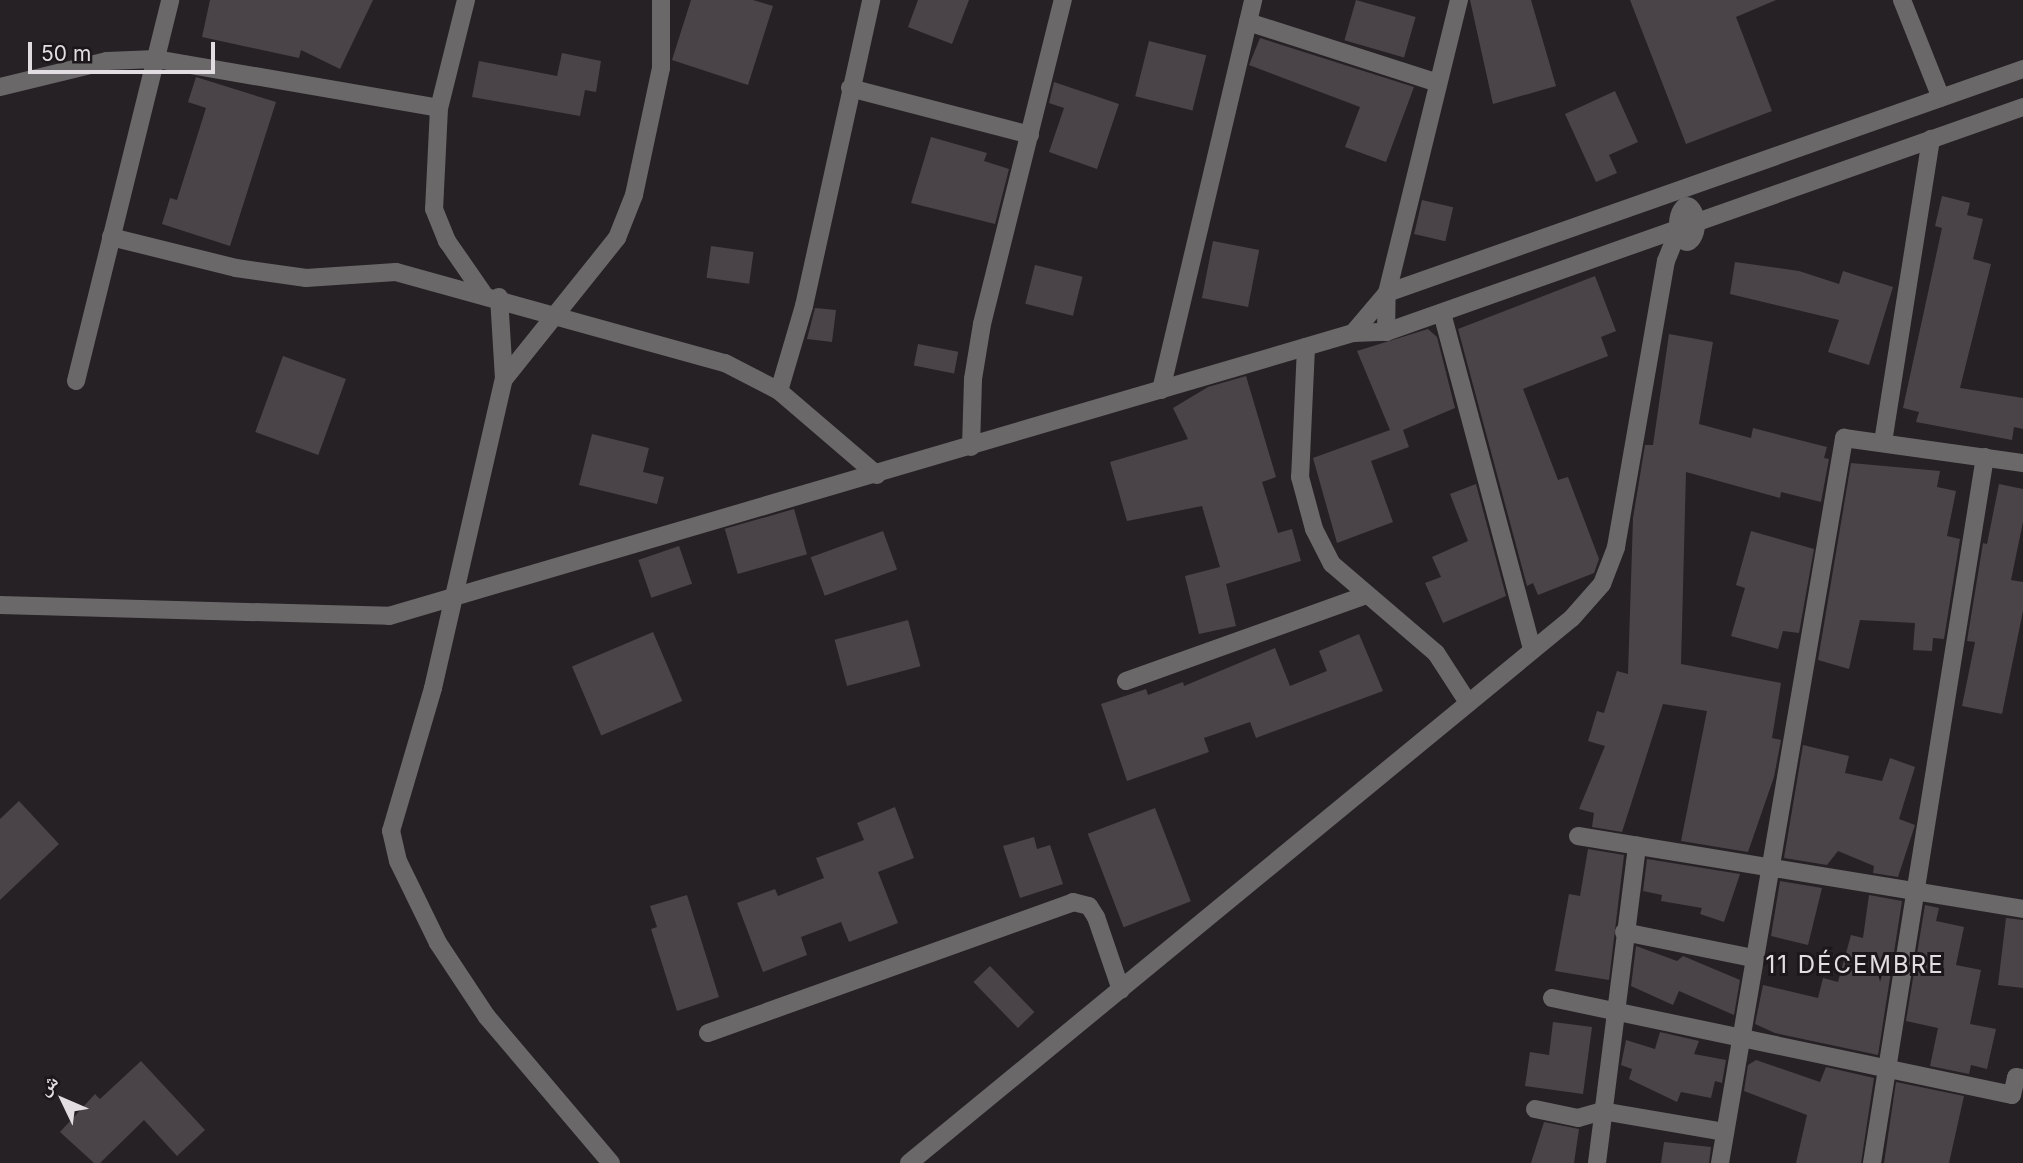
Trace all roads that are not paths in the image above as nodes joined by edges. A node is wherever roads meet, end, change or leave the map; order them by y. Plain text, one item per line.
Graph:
1 (170, 0) edge
2 (466, 0) edge
3 (661, 0) edge
4 (871, 0) edge
5 (1063, 0) edge
6 (1253, 0) edge
7 (1459, 0) edge
8 (1902, 0) edge
9 (1248, 22) junction
10 (156, 59) junction
11 (2023, 69) edge
12 (1435, 82) junction
13 (0, 87) edge
14 (850, 88) junction
15 (1941, 98) junction
16 (439, 107) junction
17 (2023, 107) edge
18 (1030, 135) junction
19 (1931, 139) junction
20 (1685, 187) junction
21 (1681, 219) junction
22 (111, 237) junction
23 (1387, 293) junction
24 (491, 295) junction
25 (1443, 313) junction
26 (559, 314) junction
27 (1386, 332) junction
28 (1353, 333) junction
29 (1306, 347) junction
30 (504, 379) junction
31 (76, 381) dead end
32 (1161, 390) junction
33 (779, 391) junction
34 (1883, 442) junction
35 (971, 447) junction
36 (1985, 457) junction
37 (2023, 463) edge
38 (877, 475) junction
39 (1364, 596) junction
40 (454, 598) junction
41 (0, 605) edge
42 (1532, 650) junction
43 (1126, 681) dead end
44 (1467, 701) junction
45 (1578, 836) dead end
46 (1637, 846) junction
47 (1768, 867) junction
48 (1918, 892) junction
49 (2023, 909) edge
50 (1624, 932) junction
51 (1753, 958) junction
52 (1121, 990) junction
53 (1552, 998) dead end
54 (1613, 1014) junction
55 (708, 1033) dead end
56 (1740, 1039) junction
57 (1889, 1068) junction
58 (2023, 1078) edge
59 (1535, 1109) dead end
60 (1602, 1111) junction
61 (1725, 1132) junction
62 (611, 1163) edge
63 (909, 1163) edge
64 (1597, 1163) edge
65 (1720, 1163) edge
66 (1872, 1163) edge

1 - 10 street
2 - 16 street
3 - 26 street
4 - 14 street
5 - 18 street
6 - 9 street
7 - 12 street
8 - 15 street
9 - 12 street
9 - 32 street
10 - 13 street
10 - 16 street
10 - 22 street
11 - 15 street
12 - 23 street
14 - 18 street
14 - 33 street
15 - 20 street
16 - 24 street
17 - 19 street
18 - 35 street
19 - 21 street
19 - 34 street
20 - 21 street
20 - 23 street
21 - 25 street
21 - 42 street
22 - 24 street
22 - 31 street
23 - 27 street
23 - 28 street
24 - 26 street
24 - 30 street
25 - 27 street
25 - 42 street
26 - 30 street
26 - 33 street
27 - 28 street
28 - 29 street
29 - 32 street
29 - 39 street
30 - 40 street
32 - 35 street
33 - 38 street
34 - 36 street
34 - 47 street
35 - 38 street
36 - 37 street
36 - 48 street
38 - 40 street
39 - 43 street
39 - 44 street
40 - 41 street
40 - 62 street
42 - 44 street
44 - 52 street
45 - 46 street
46 - 47 street
46 - 50 street
47 - 48 street
47 - 51 street
48 - 49 street
48 - 57 street
50 - 51 street
50 - 54 street
51 - 56 street
52 - 55 street
52 - 63 street
53 - 54 street
54 - 56 street
54 - 60 street
56 - 57 street
56 - 61 street
57 - 58 street
57 - 66 street
59 - 60 street
60 - 61 street
60 - 64 street
61 - 65 street

